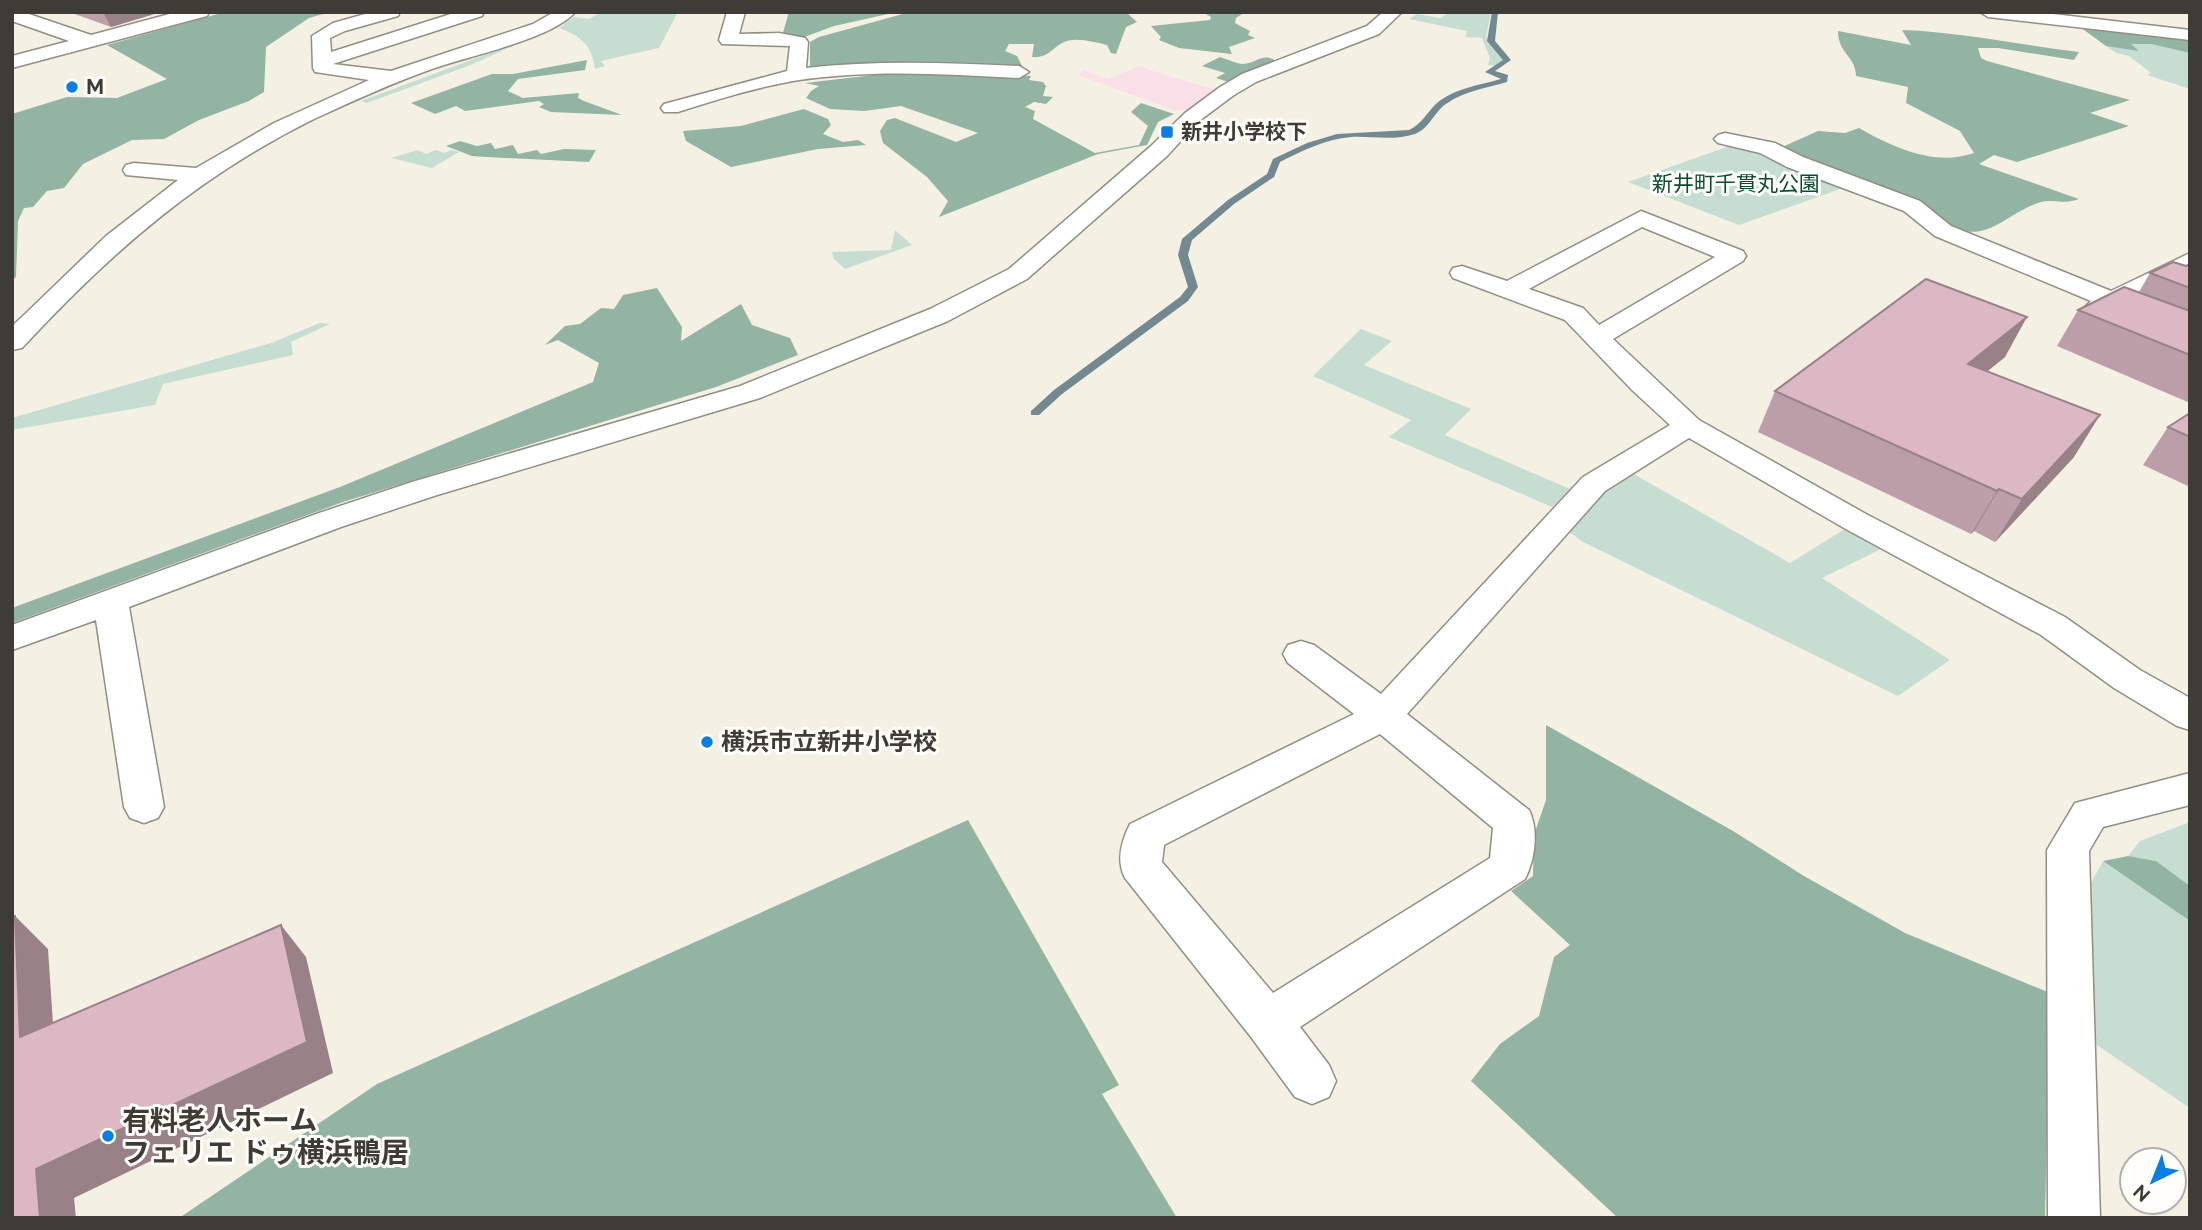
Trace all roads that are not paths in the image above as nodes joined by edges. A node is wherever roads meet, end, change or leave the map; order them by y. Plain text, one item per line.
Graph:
1 (200, 12) edge
2 (392, 12) edge
3 (476, 12) edge
4 (736, 12) edge
5 (1394, 12) edge
6 (1988, 12) edge
7 (557, 13) edge
8 (12, 15) edge
9 (2190, 35) edge
10 (90, 41) junction
11 (322, 61) junction
12 (12, 62) edge
13 (1019, 72) dead end
14 (796, 75) junction
15 (391, 77) junction
16 (671, 108) dead end
17 (1725, 139) dead end
18 (134, 170) dead end
19 (203, 175) junction
20 (2190, 260) edge
21 (1462, 273) dead end
22 (1510, 289) junction
23 (2112, 300) junction
24 (1597, 337) junction
25 (12, 342) edge
26 (2190, 346) edge
27 (1689, 426) junction
28 (111, 601) junction
29 (12, 638) edge
30 (1301, 654) dead end
31 (1383, 716) junction
32 (2190, 716) edge
33 (2190, 789) edge
34 (144, 807) dead end
35 (1268, 1022) junction
36 (1312, 1081) dead end
37 (2074, 1218) edge

1 - 10 street
2 - 11 street
3 - 11 street
4 - 14 street
5 - 28 street
6 - 9 street
7 - 15 street
8 - 10 street
10 - 12 street
11 - 15 street
13 - 14 street
14 - 16 street
15 - 19 street
17 - 23 street
18 - 19 street
19 - 25 street
20 - 23 street
21 - 22 street
22 - 24 street
22 - 24 street
23 - 26 street
24 - 27 street
27 - 31 street
27 - 32 street
28 - 29 street
28 - 34 street
30 - 31 street
31 - 35 street
31 - 35 street
33 - 37 street
35 - 36 street

